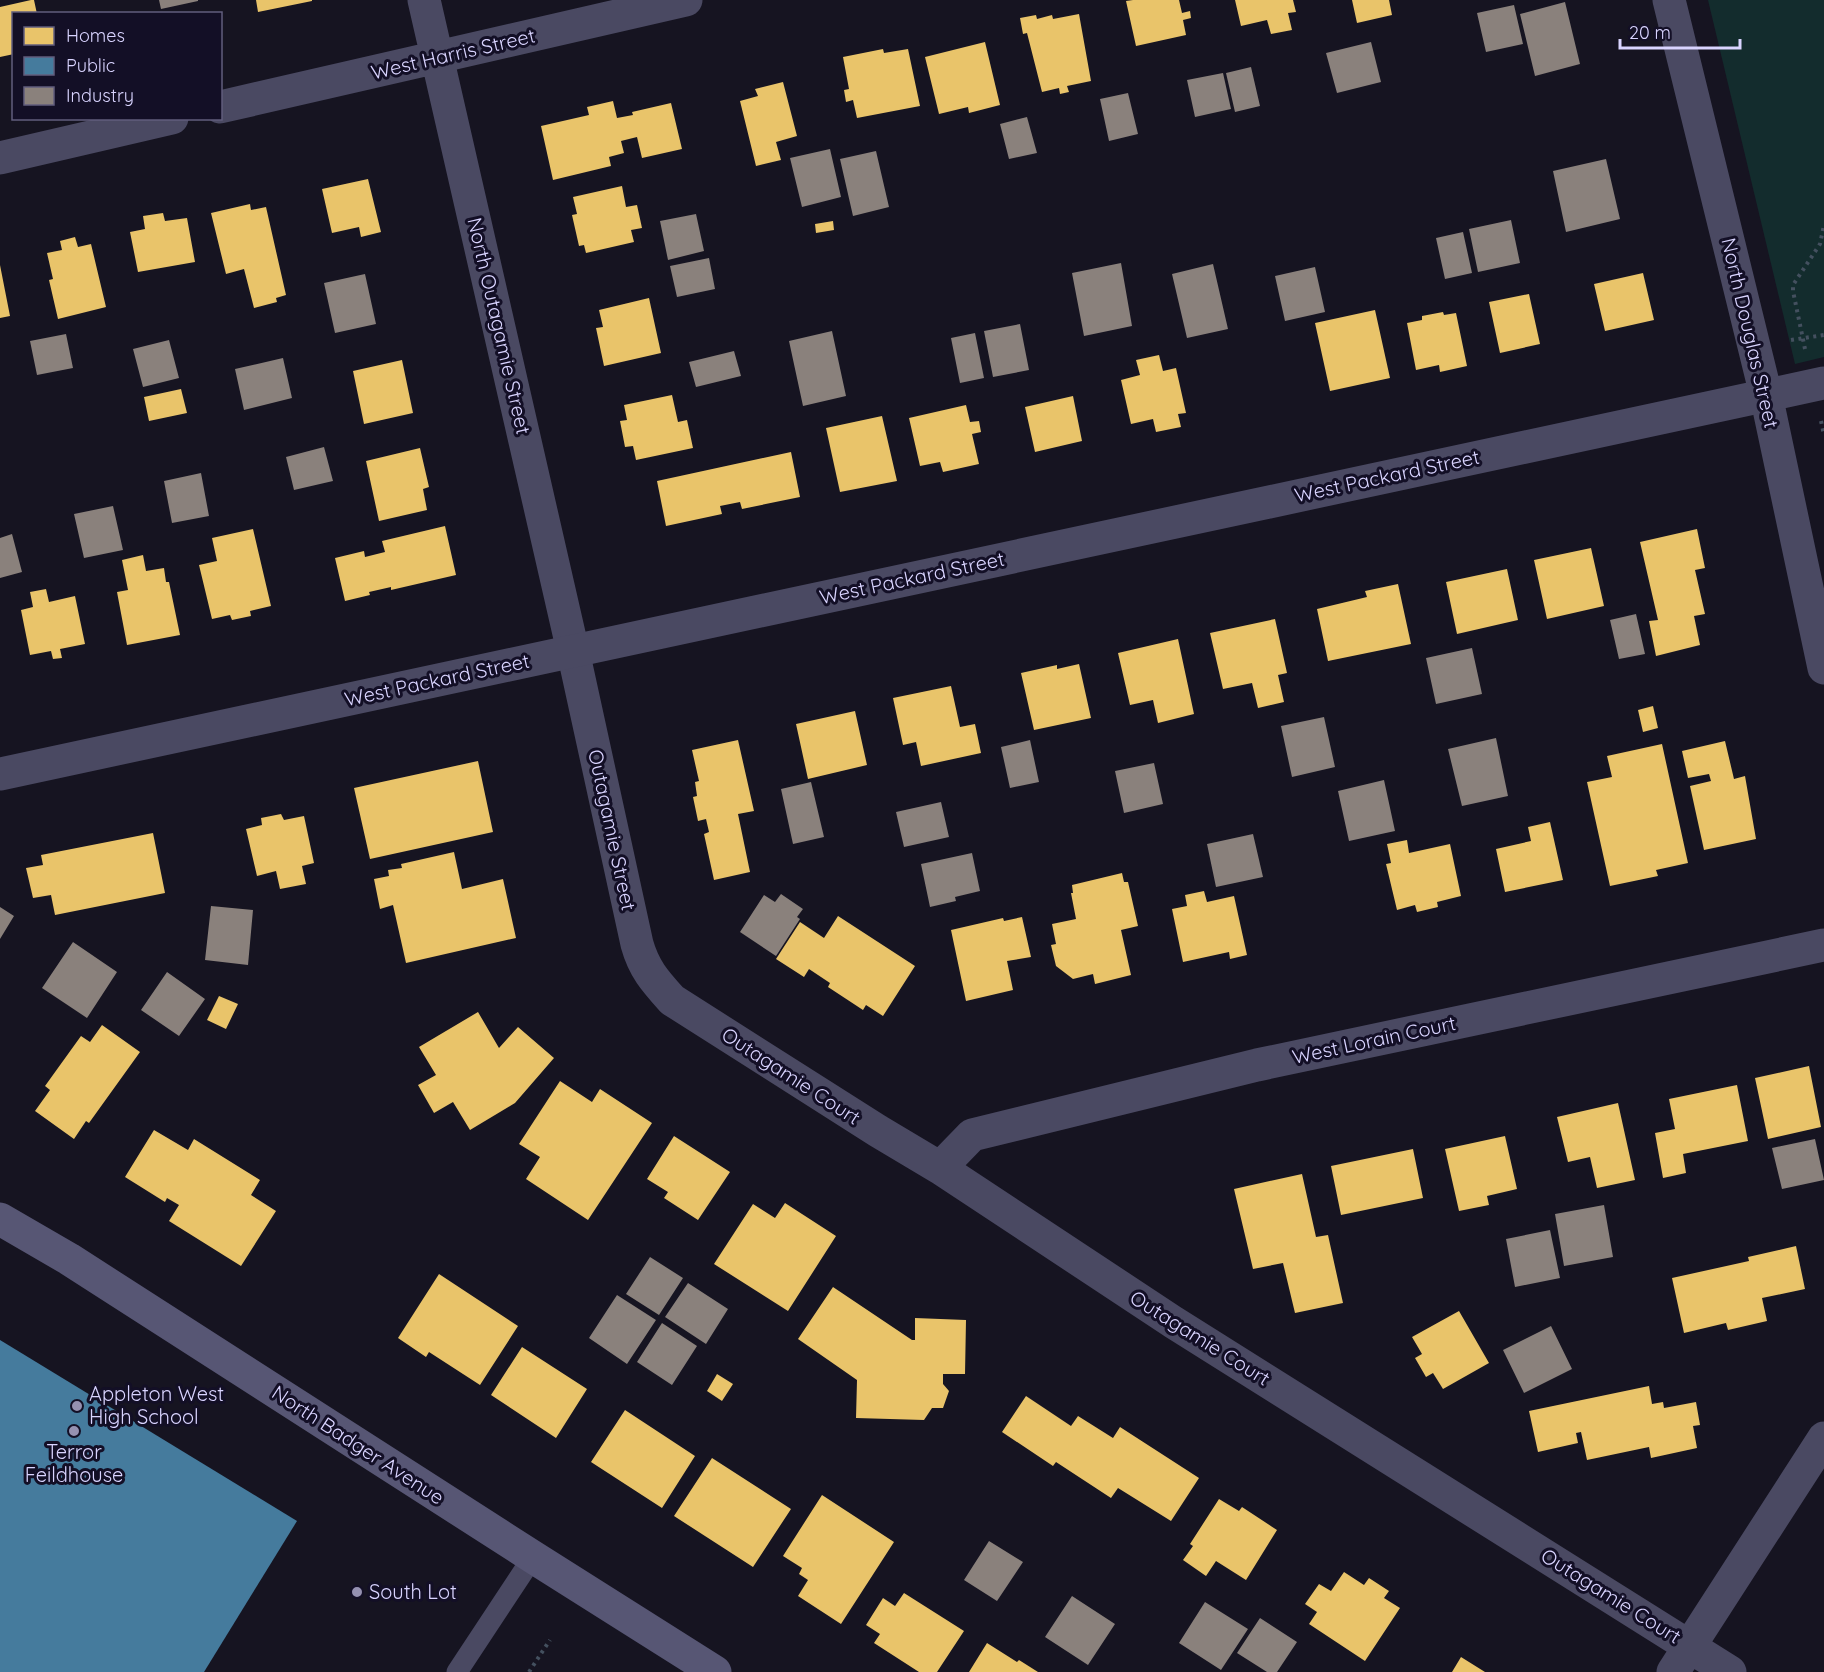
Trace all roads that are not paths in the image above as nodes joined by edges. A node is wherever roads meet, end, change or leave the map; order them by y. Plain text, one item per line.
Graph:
1 (424, 0) edge
2 (686, 0) edge
3 (1669, 0) edge
4 (438, 58) junction
5 (222, 107) edge
6 (163, 120) edge
7 (0, 158) edge
8 (1824, 383) edge
9 (1766, 395) junction
10 (573, 651) junction
11 (1824, 668) edge
12 (0, 774) edge
13 (1824, 945) edge
14 (672, 1000) joint
15 (940, 1168) junction
16 (0, 1219) edge
17 (1824, 1438) edge
18 (532, 1557) junction
19 (1681, 1659) edge
20 (457, 1672) edge
21 (715, 1672) edge
22 (1730, 1672) edge

1 - 4 street, North Outagamie Street
2 - 4 street, West Harris Street
3 - 9 street, North Douglas Street
4 - 5 street, West Harris Street
4 - 10 street, North Outagamie Street
6 - 7 street
8 - 9 street, West Packard Street
9 - 10 street, West Packard Street
9 - 11 street, North Douglas Street
10 - 12 street, West Packard Street
10 - 14 street, Outagamie Street
13 - 15 street, West Lorain Court
14 - 15 street, Outagamie Court
15 - 19 street, Outagamie Court
16 - 18 main road, North Badger Avenue
17 - 19 street
18 - 20 lane
18 - 21 main road, North Badger Avenue
19 - 22 street, Outagamie Court

